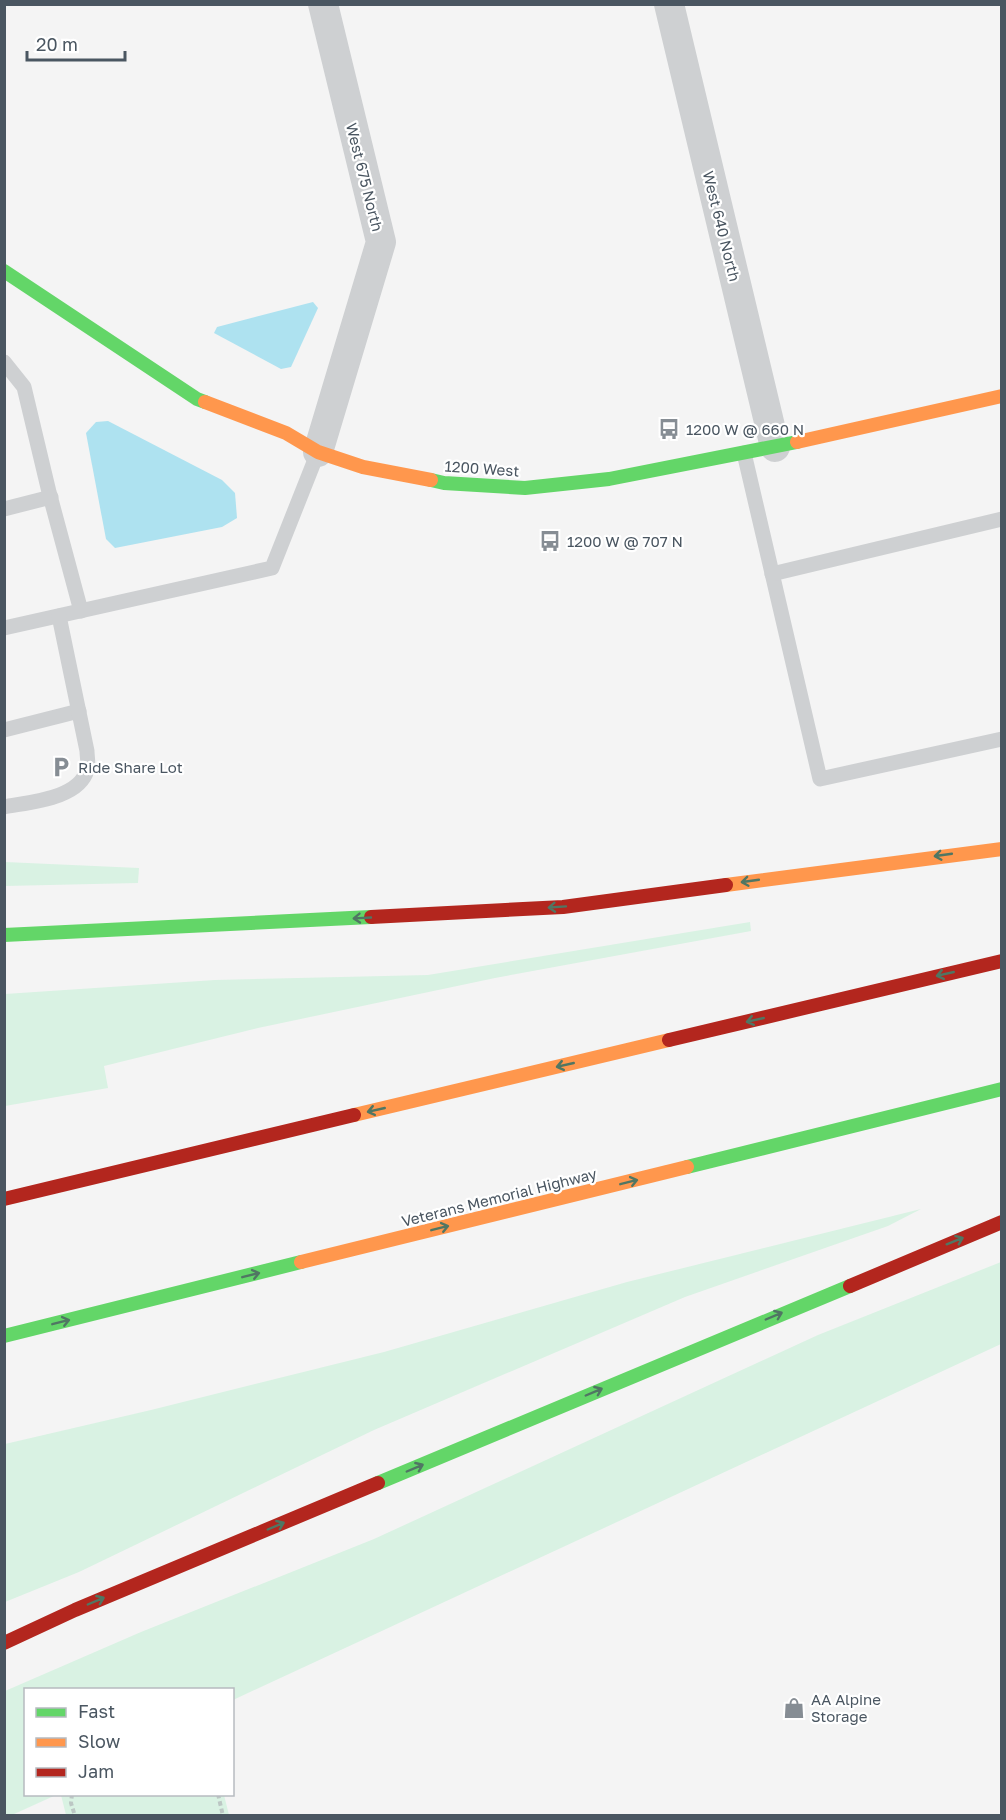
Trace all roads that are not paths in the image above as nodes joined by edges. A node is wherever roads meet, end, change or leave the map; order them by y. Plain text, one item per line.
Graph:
1 (323, 4) edge
2 (669, 4) edge
3 (4, 271) edge
4 (4, 362) edge
5 (1002, 396) edge
6 (775, 447) junction
7 (318, 452) junction
8 (744, 453) junction
9 (51, 497) junction
10 (4, 509) edge
11 (1002, 519) edge
12 (772, 574) junction
13 (81, 611) junction
14 (59, 616) junction
15 (4, 628) edge
16 (79, 711) junction
17 (4, 730) edge
18 (1002, 739) edge
19 (4, 807) edge
20 (1002, 849) edge
21 (150, 929) junction
22 (4, 935) edge
23 (4, 949) edge
24 (1002, 961) edge
25 (1002, 1089) edge
26 (4, 1198) edge
27 (1002, 1222) edge
28 (4, 1336) edge
29 (75, 1610) junction
30 (4, 1636) edge
31 (4, 1643) edge

1 - 7 street, West 675 North
2 - 6 street, West 640 North
3 - 7 main road, 1200 West
4 - 9 lane
5 - 6 main road, 1200 West
6 - 8 main road, 1200 West
7 - 8 main road, 1200 West
7 - 13 lane
8 - 12 lane
9 - 10 lane
9 - 13 lane
11 - 12 lane
12 - 18 lane
13 - 14 lane
14 - 15 lane
14 - 16 lane
16 - 17 lane
16 - 19 lane
20 -> 21 main road
21 - 22 main road
21 - 23 main road
24 -> 26 main road
28 -> 25 main road, Veterans Memorial Highway
29 -> 27 main road
29 - 30 main road
29 - 31 main road

